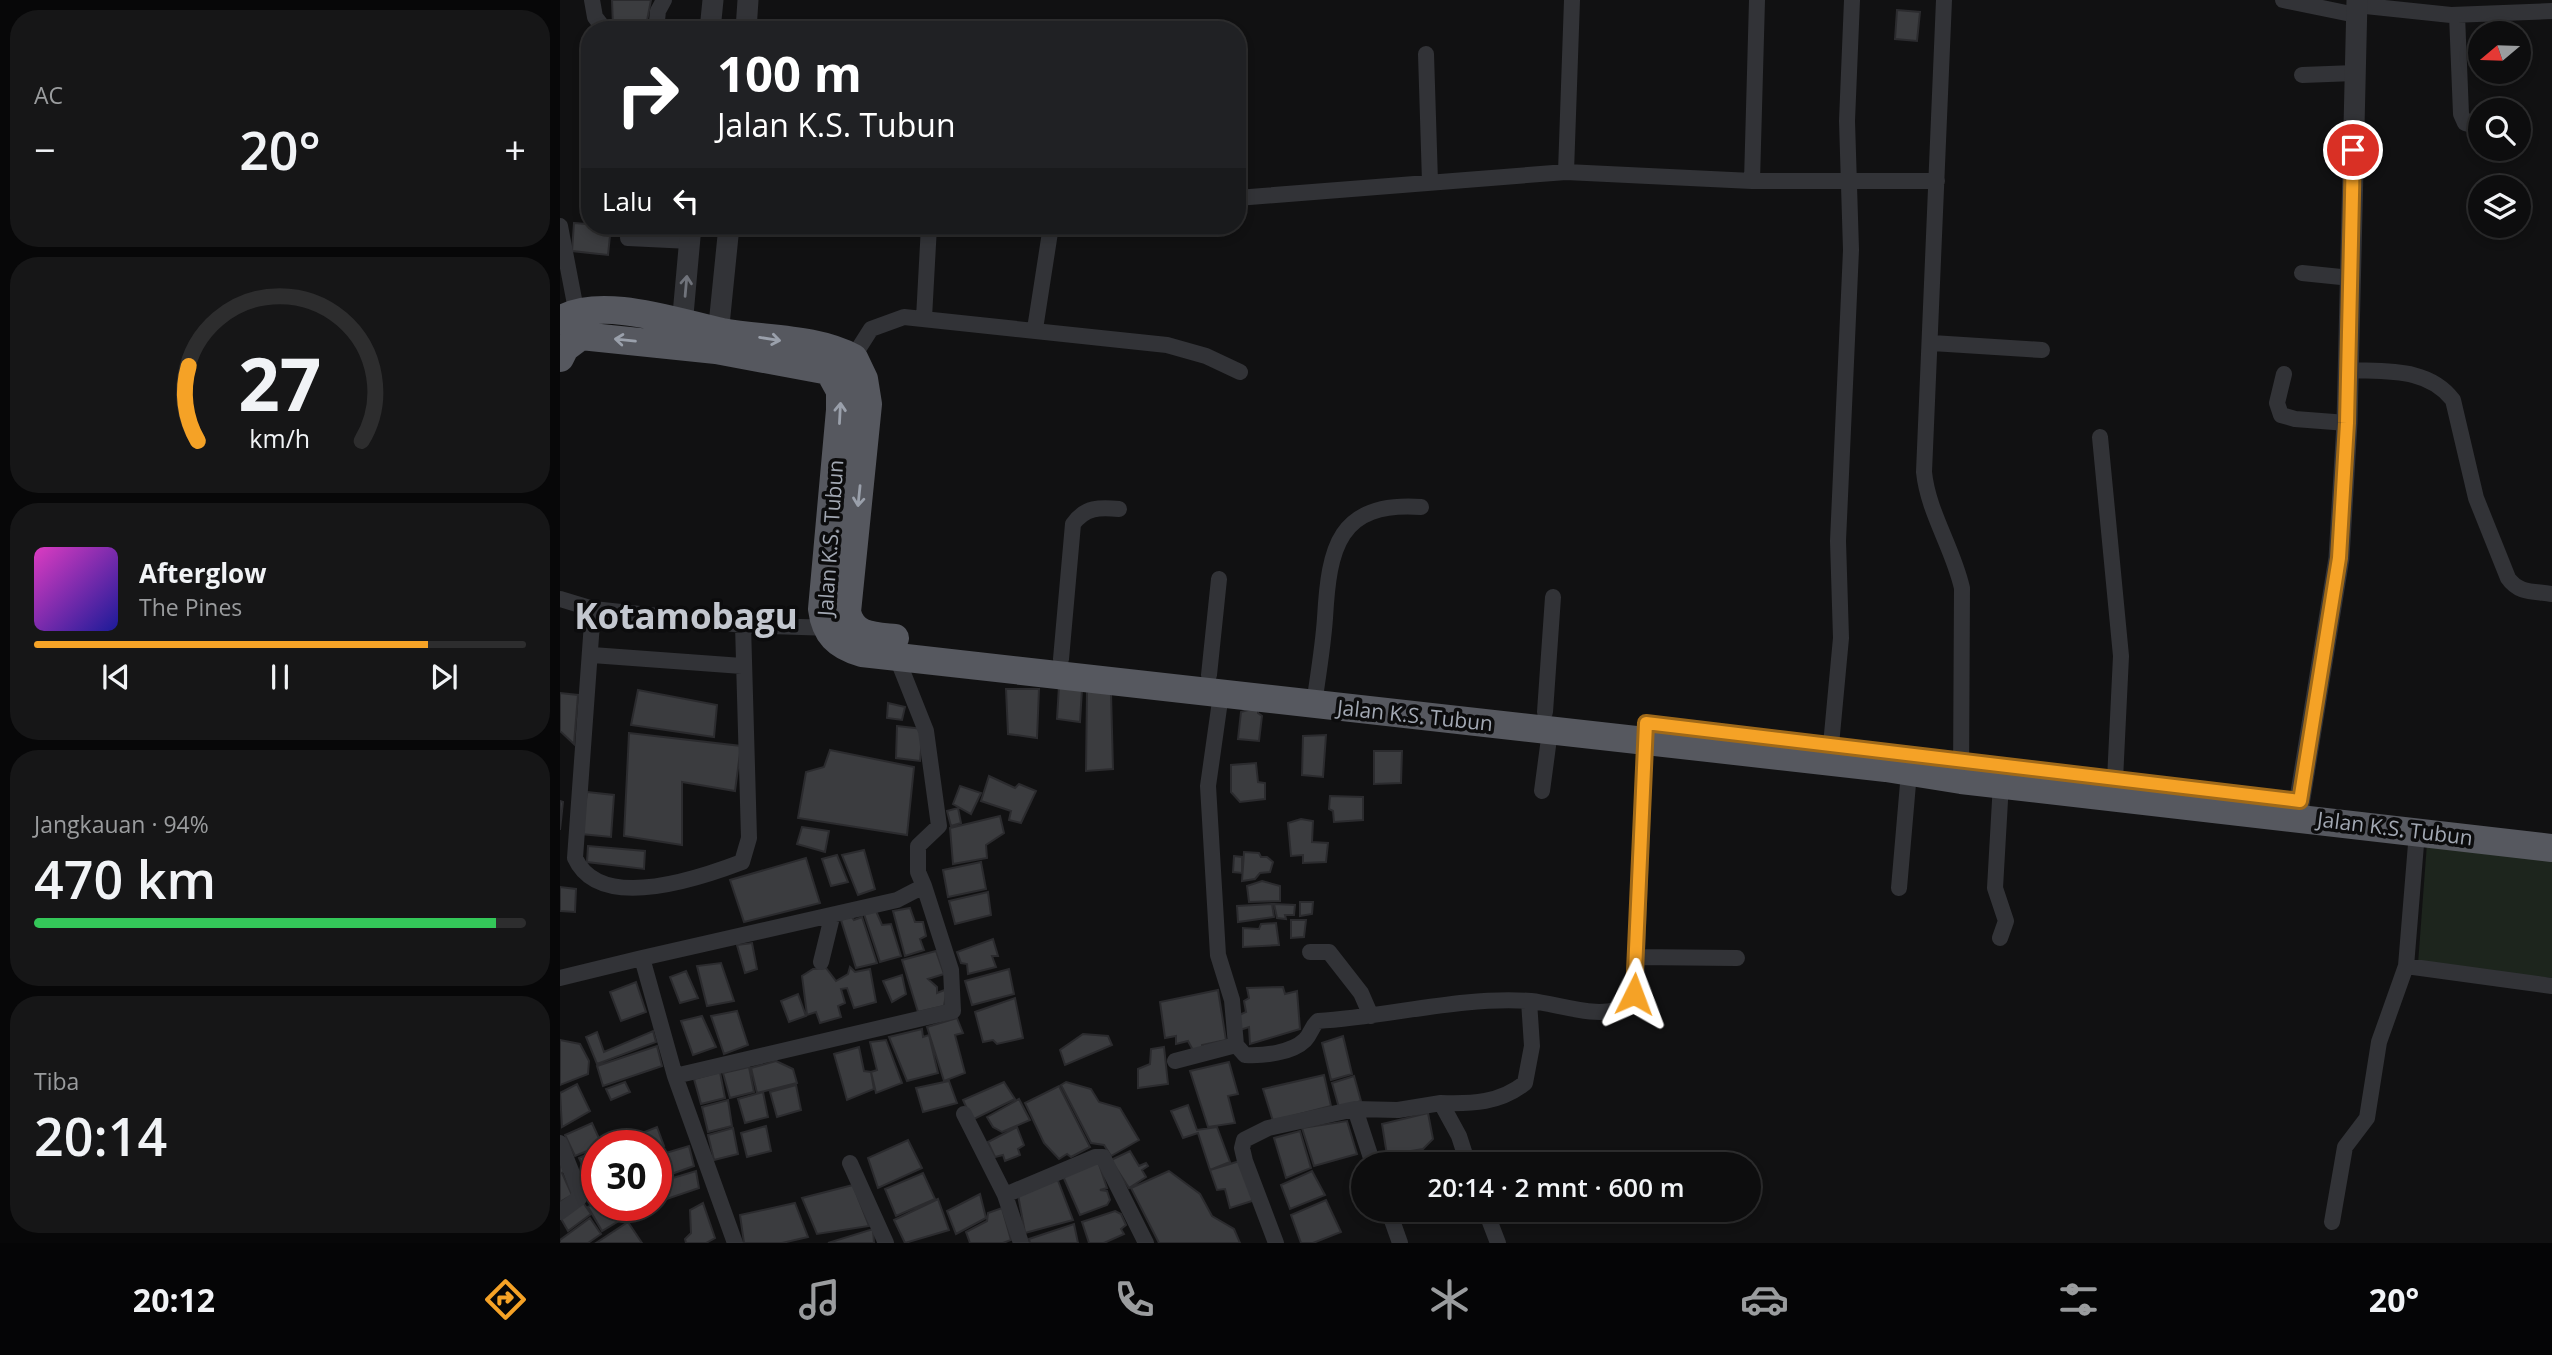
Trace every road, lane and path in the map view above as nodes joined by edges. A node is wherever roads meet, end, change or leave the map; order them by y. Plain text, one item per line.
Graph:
1 (592, 0) edge
2 (664, 0) edge
3 (713, 0) edge
4 (748, 0) edge
5 (1572, 0) edge
6 (1757, 0) edge
7 (1852, 0) edge
8 (1944, 0) edge
9 (2283, 0) edge
10 (2356, 7) edge
11 (2552, 11) edge
12 (2457, 15) junction
13 (598, 21) edge
14 (657, 21) edge
15 (711, 21) edge
16 (747, 21) edge
17 (1426, 54) dead end
18 (2355, 74) junction
19 (2302, 75) dead end
20 (2468, 124) edge
21 (1566, 172) junction
22 (1752, 181) junction
23 (1848, 181) junction
24 (1937, 181) junction
25 (1430, 182) junction
26 (1246, 197) edge
27 (560, 226) edge
28 (670, 235) edge
29 (691, 235) edge
30 (728, 235) edge
31 (929, 235) edge
32 (1050, 235) edge
33 (628, 239) dead end
34 (2302, 273) dead end
35 (2351, 278) junction
36 (924, 318) junction
37 (572, 322) edge
38 (1035, 329) junction
39 (681, 333) junction
40 (718, 341) junction
41 (1932, 343) junction
42 (2042, 350) dead end
43 (560, 358) edge
44 (845, 368) junction
45 (2348, 370) junction
46 (1240, 372) dead end
47 (2284, 374) dead end
48 (2347, 423) junction
49 (2100, 437) dead end
50 (1421, 507) dead end
51 (1119, 509) dead end
52 (1219, 579) dead end
53 (2552, 593) edge
54 (1553, 597) dead end
55 (560, 599) edge
56 (593, 609) junction
57 (743, 625) junction
58 (839, 627) junction
59 (592, 655) junction
60 (897, 658) junction
61 (1061, 659) junction
62 (743, 666) junction
63 (1215, 684) junction
64 (1316, 695) junction
65 (1548, 721) junction
66 (1644, 732) junction
67 (1831, 745) junction
68 (1961, 771) junction
69 (1909, 772) junction
70 (2015, 779) junction
71 (2115, 780) junction
72 (1542, 792) dead end
73 (2299, 809) junction
74 (2552, 830) edge
75 (2417, 832) junction
76 (2552, 848) edge
77 (925, 886) junction
78 (1899, 888) dead end
79 (832, 916) junction
80 (2000, 938) dead end
81 (1310, 952) dead end
82 (1636, 957) junction
83 (642, 958) junction
84 (1737, 958) dead end
85 (821, 962) dead end
86 (2406, 966) junction
87 (560, 978) edge
88 (2552, 986) edge
89 (1529, 1001) junction
90 (1371, 1016) junction
91 (1236, 1045) junction
92 (1175, 1061) dead end
93 (675, 1076) junction
94 (1441, 1103) junction
95 (1356, 1109) junction
96 (964, 1114) dead end
97 (560, 1143) edge
98 (1369, 1152) edge
99 (1464, 1152) edge
100 (850, 1163) dead end
101 (1005, 1195) junction
102 (560, 1212) edge
103 (1392, 1222) edge
104 (1490, 1222) edge
105 (2332, 1222) dead end
106 (735, 1243) edge
107 (887, 1243) edge
108 (1021, 1243) edge
109 (1146, 1243) edge
110 (1276, 1243) edge
111 (1399, 1243) edge
112 (1498, 1243) edge

1 - 13 street
2 - 14 street
3 - 15 street
4 - 16 street
5 - 21 street
6 - 22 street
7 - 23 street
8 - 24 street
9 - 10 street
10 - 12 street
10 - 18 street
11 - 12 street
12 - 20 street
17 - 25 street
18 - 19 street
18 - 35 street
21 - 22 street
21 - 25 street
22 - 23 street
23 - 24 street
23 - 67 street
24 - 41 street
25 - 26 street
27 - 37 street
28 - 33 street
39 -> 29 street
30 - 40 street
31 - 36 street
32 - 38 street
34 - 35 street
35 - 45 street
36 - 38 street
36 - 44 street
37 - 39 highway
37 - 43 highway
38 - 46 street
39 - 40 highway
40 - 44 highway
41 - 42 street
41 - 68 street
44 - 58 highway, Jalan K.S. Tubun
45 - 48 street
45 - 53 street
47 - 48 street
48 - 73 street
49 - 71 street
50 - 64 street
51 - 61 street
52 - 63 street
54 - 65 street
55 - 56 street
56 - 57 street
56 - 59 street
57 - 58 street
57 - 62 street
58 - 60 highway, Jalan K.S. Tubun
58 - 61 highway, Jalan K.S. Tubun
59 - 62 street
59 - 62 street
60 - 63 highway, Jalan K.S. Tubun
60 - 77 street
61 - 63 highway, Jalan K.S. Tubun
63 - 64 highway, Jalan K.S. Tubun
63 - 91 street
64 - 65 highway, Jalan K.S. Tubun
65 - 66 highway, Jalan K.S. Tubun
65 - 72 street
66 - 67 highway, Jalan K.S. Tubun
66 - 69 highway, Jalan K.S. Tubun
66 - 82 street
67 - 68 highway, Jalan K.S. Tubun
68 - 69 highway, Jalan K.S. Tubun
68 - 70 highway, Jalan K.S. Tubun
69 - 78 street
70 - 71 highway, Jalan K.S. Tubun
70 - 73 highway, Jalan K.S. Tubun
70 - 80 street
71 - 73 highway, Jalan K.S. Tubun
73 - 74 highway, Jalan K.S. Tubun
73 - 75 highway, Jalan K.S. Tubun
75 - 76 highway, Jalan K.S. Tubun
75 - 86 street
77 - 79 street
77 - 93 street
79 - 83 street
79 - 85 street
81 - 90 street
82 - 84 street
82 - 89 street
83 - 87 street
83 - 93 street
86 - 88 street
86 - 105 street
89 - 90 street
89 - 94 street
90 - 91 street
91 - 92 street
93 - 106 street
94 - 95 street
94 - 99 street
95 - 98 street
95 - 110 street
96 - 101 street
97 - 102 street
100 - 107 street
101 - 108 street
101 - 109 street
103 - 111 street
104 - 112 street

